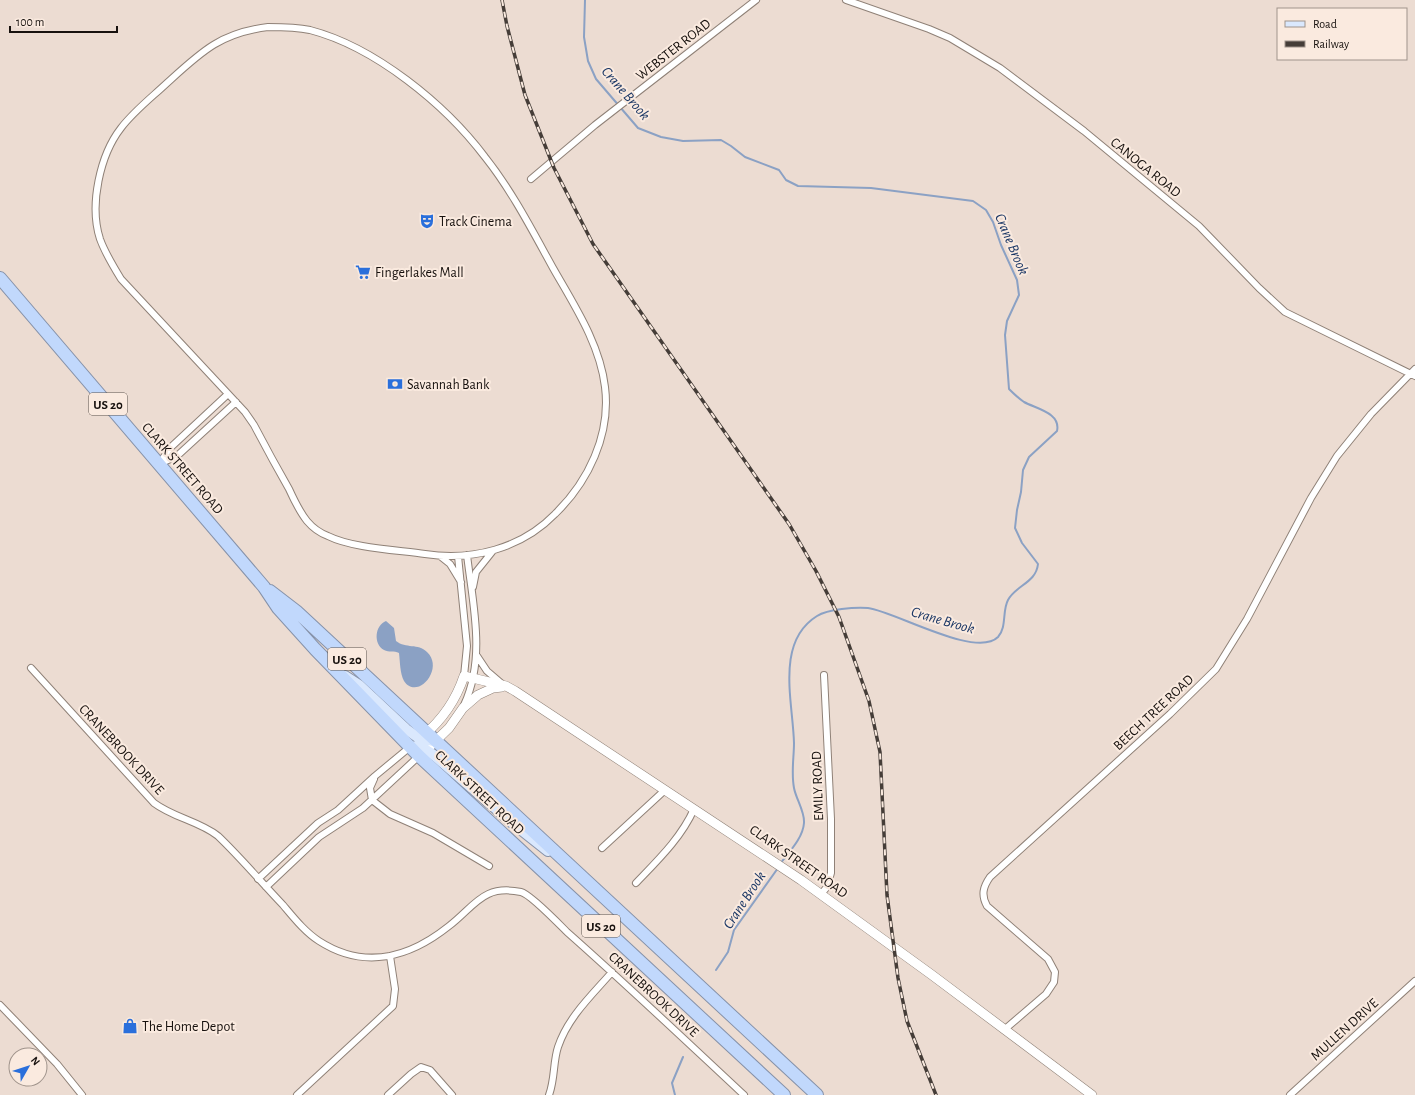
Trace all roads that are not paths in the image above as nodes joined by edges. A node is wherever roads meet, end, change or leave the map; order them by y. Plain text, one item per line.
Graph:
1 (756, 0) edge
2 (846, 0) edge
3 (531, 179) dead end
4 (0, 278) edge
5 (1414, 373) edge
6 (228, 394) junction
7 (236, 402) junction
8 (159, 464) junction
9 (492, 552) junction
10 (467, 555) junction
11 (440, 556) junction
12 (458, 556) junction
13 (462, 584) junction
14 (264, 587) junction
15 (472, 595) junction
16 (477, 655) junction
17 (31, 668) dead end
18 (333, 669) junction
19 (824, 675) dead end
20 (464, 676) junction
21 (474, 678) junction
22 (506, 686) junction
23 (463, 708) junction
24 (427, 738) junction
25 (410, 747) junction
26 (423, 753) junction
27 (375, 776) junction
28 (665, 790) junction
29 (372, 800) junction
30 (694, 809) junction
31 (602, 848) dead end
32 (489, 866) dead end
33 (579, 873) junction
34 (258, 879) junction
35 (636, 883) dead end
36 (266, 887) junction
37 (821, 894) junction
38 (390, 956) junction
39 (612, 972) junction
40 (1415, 981) edge
41 (0, 1005) edge
42 (1004, 1030) junction
43 (82, 1095) edge
44 (297, 1095) edge
45 (388, 1095) edge
46 (452, 1095) edge
47 (549, 1095) edge
48 (744, 1095) edge
49 (784, 1095) edge
50 (817, 1095) edge
51 (1092, 1095) edge
52 (1290, 1095) edge

1 - 3 street, WEBSTER ROAD
2 - 5 street, CANOGA ROAD
4 - 8 highway, CLARK STREET ROAD / US 20
5 - 42 street, BEECH TREE ROAD
6 - 7 street
6 - 8 street
6 - 9 street
7 - 8 street
7 - 11 street
8 - 14 highway, CLARK STREET ROAD / US 20
9 - 10 street
9 - 15 street
10 - 12 street
10 - 15 street, CLARK STREET ROAD
11 - 12 street
11 - 13 street
12 - 13 street, CLARK STREET ROAD
13 - 20 street, CLARK STREET ROAD
14 - 18 highway, CLARK STREET ROAD / US 20
14 - 24 highway, CLARK STREET ROAD / US 20
15 - 16 street, CLARK STREET ROAD
16 - 21 street, CLARK STREET ROAD
16 - 22 street
17 - 34 street, CRANEBROOK DRIVE
18 - 24 main road
18 - 25 highway, CLARK STREET ROAD / US 20
19 - 37 street, EMILY ROAD
20 - 21 street, CLARK STREET ROAD
20 - 24 street, CLARK STREET ROAD
21 - 22 street, CLARK STREET ROAD
21 - 23 street, CLARK STREET ROAD
22 - 23 street
22 - 28 street, CLARK STREET ROAD
23 - 24 street, CLARK STREET ROAD
24 - 25 street, CLARK STREET ROAD
24 - 26 street, CLARK STREET ROAD
24 - 33 highway, US 20
25 - 26 highway, CLARK STREET ROAD / US 20
25 - 27 street
26 - 29 street
26 - 33 main road
26 - 49 highway, CLARK STREET ROAD / US 20
27 - 29 street
27 - 34 street
28 - 30 street, CLARK STREET ROAD
28 - 31 street
29 - 32 street
29 - 36 street
30 - 35 street
30 - 37 street, CLARK STREET ROAD
33 - 50 highway, US 20
34 - 36 street, CRANEBROOK DRIVE
36 - 38 street, CRANEBROOK DRIVE
37 - 42 street, CLARK STREET ROAD
38 - 39 street, CRANEBROOK DRIVE
38 - 44 street
39 - 47 street
39 - 48 street, CRANEBROOK DRIVE
40 - 52 street, MULLEN DRIVE
41 - 43 street
42 - 51 street, CLARK STREET ROAD
45 - 46 street

